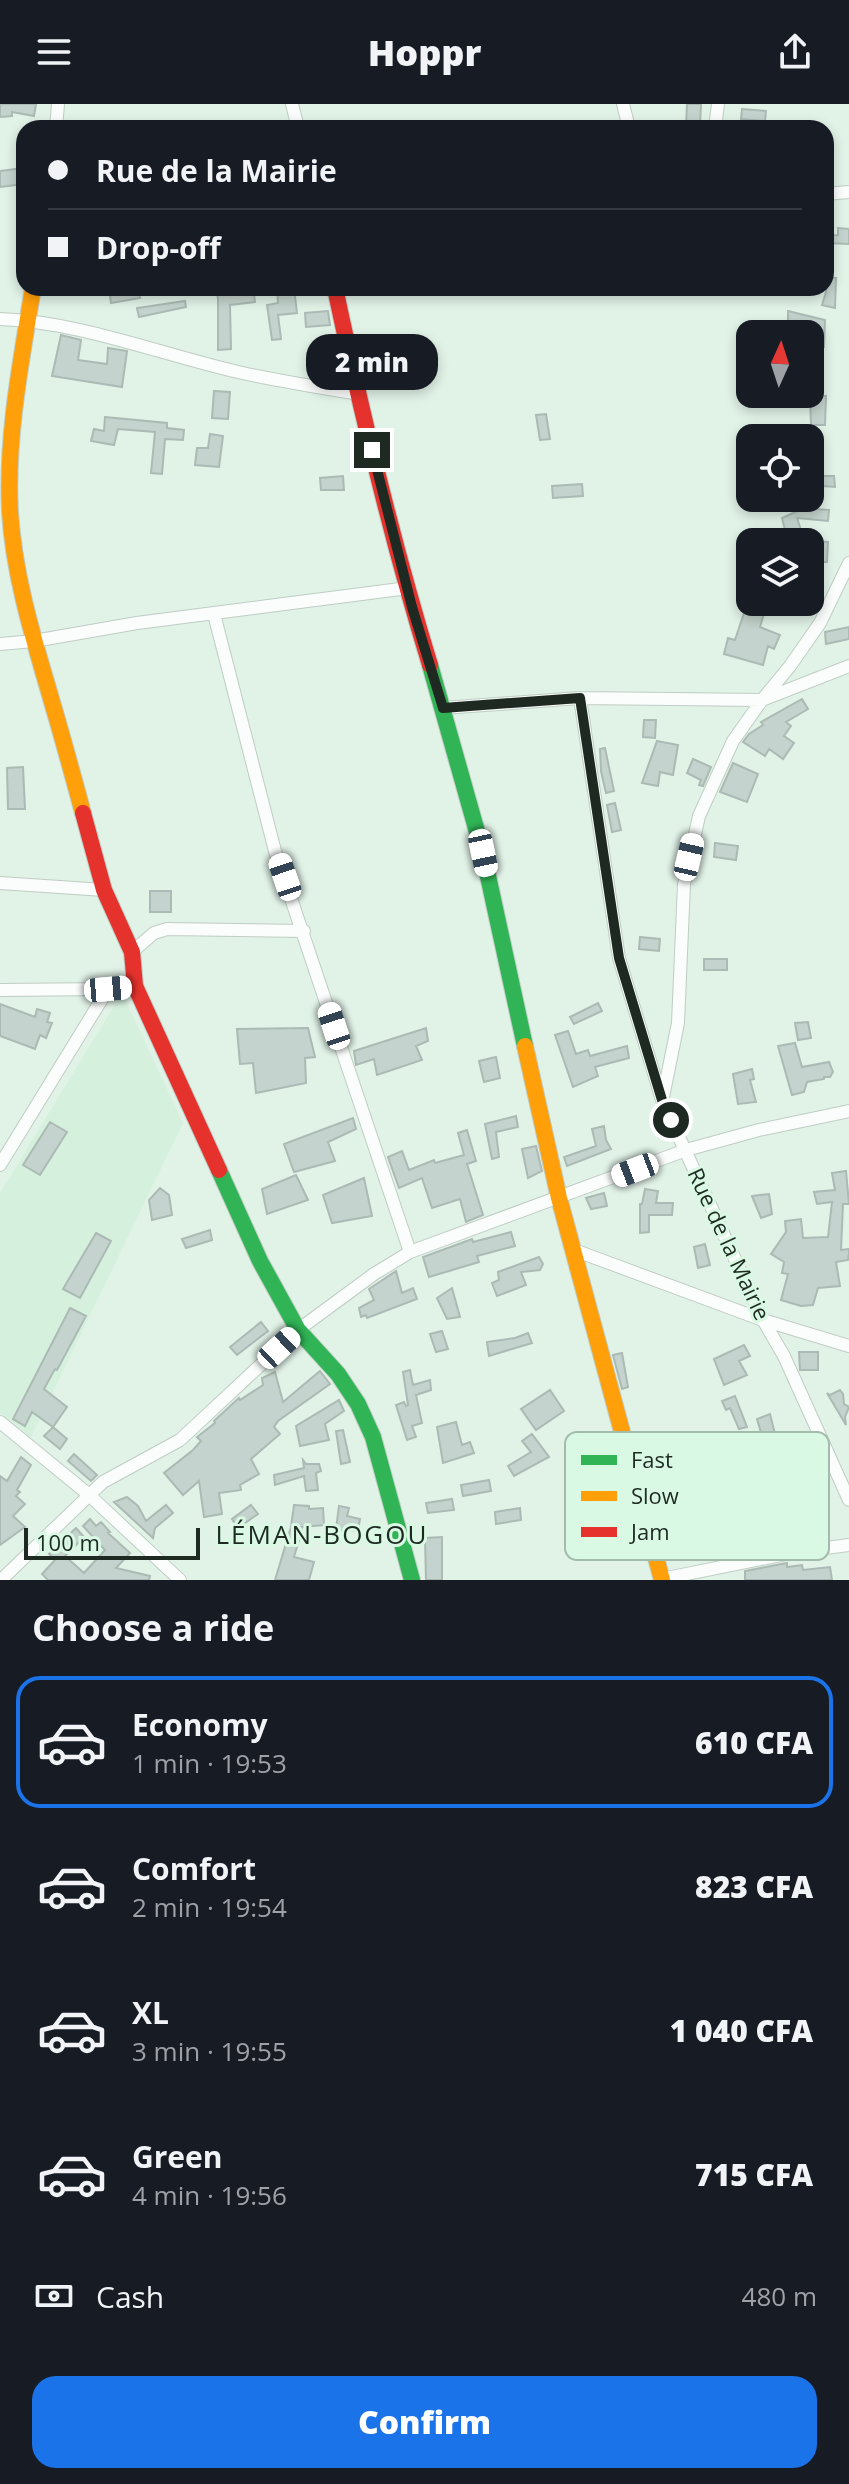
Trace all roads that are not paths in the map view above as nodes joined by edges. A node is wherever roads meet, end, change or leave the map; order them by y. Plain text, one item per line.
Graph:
1 (32, 296) edge
2 (337, 296) edge
3 (0, 319) edge
4 (27, 320) junction
5 (358, 394) junction
6 (849, 563) edge
7 (408, 588) junction
8 (214, 614) junction
9 (34, 641) junction
10 (0, 644) edge
11 (849, 666) edge
12 (580, 698) junction
13 (762, 700) junction
14 (443, 708) junction
15 (0, 883) edge
16 (104, 890) junction
17 (304, 931) junction
18 (132, 952) junction
19 (135, 986) junction
20 (108, 989) junction
21 (0, 990) edge
22 (662, 1100) junction
23 (849, 1111) edge
24 (686, 1150) junction
25 (0, 1165) edge
26 (559, 1198) junction
27 (574, 1250) junction
28 (410, 1252) junction
29 (763, 1320) junction
30 (298, 1330) junction
31 (849, 1346) edge
32 (0, 1422) edge
33 (621, 1432) edge
34 (818, 1432) edge
35 (829, 1456) edge
36 (88, 1494) junction
37 (849, 1500) edge
38 (849, 1545) edge
39 (829, 1548) edge
40 (655, 1560) edge
41 (757, 1560) edge
42 (1, 1580) edge
43 (180, 1580) edge
44 (412, 1580) edge
45 (660, 1580) edge

1 - 4 street
2 - 5 street
3 - 4 street
4 - 5 street
4 - 9 street
5 - 7 street
6 - 13 street
7 - 8 street
7 - 14 street
8 - 9 street
8 - 17 street
9 - 10 street
9 - 16 street
11 - 13 street
12 - 13 street
12 - 14 street
12 - 22 street, Rue de la Mairie
13 - 22 street
14 - 26 street
15 - 16 street
16 - 18 street
17 - 18 street
17 - 28 street
18 - 19 street
19 - 20 street
19 - 30 street
20 - 21 street
20 - 25 street
22 - 24 street, Rue de la Mairie
23 - 24 street
24 - 26 street
24 - 29 street, Rue de la Mairie
26 - 27 street
26 - 28 street
27 - 29 street
27 - 33 street
28 - 30 street
29 - 31 street
29 - 34 street, Rue de la Mairie
30 - 36 street
30 - 44 street
32 - 36 street
35 - 37 street, Rue de la Mairie
36 - 42 street
36 - 43 street
38 - 39 street
40 - 45 street
41 - 45 street

